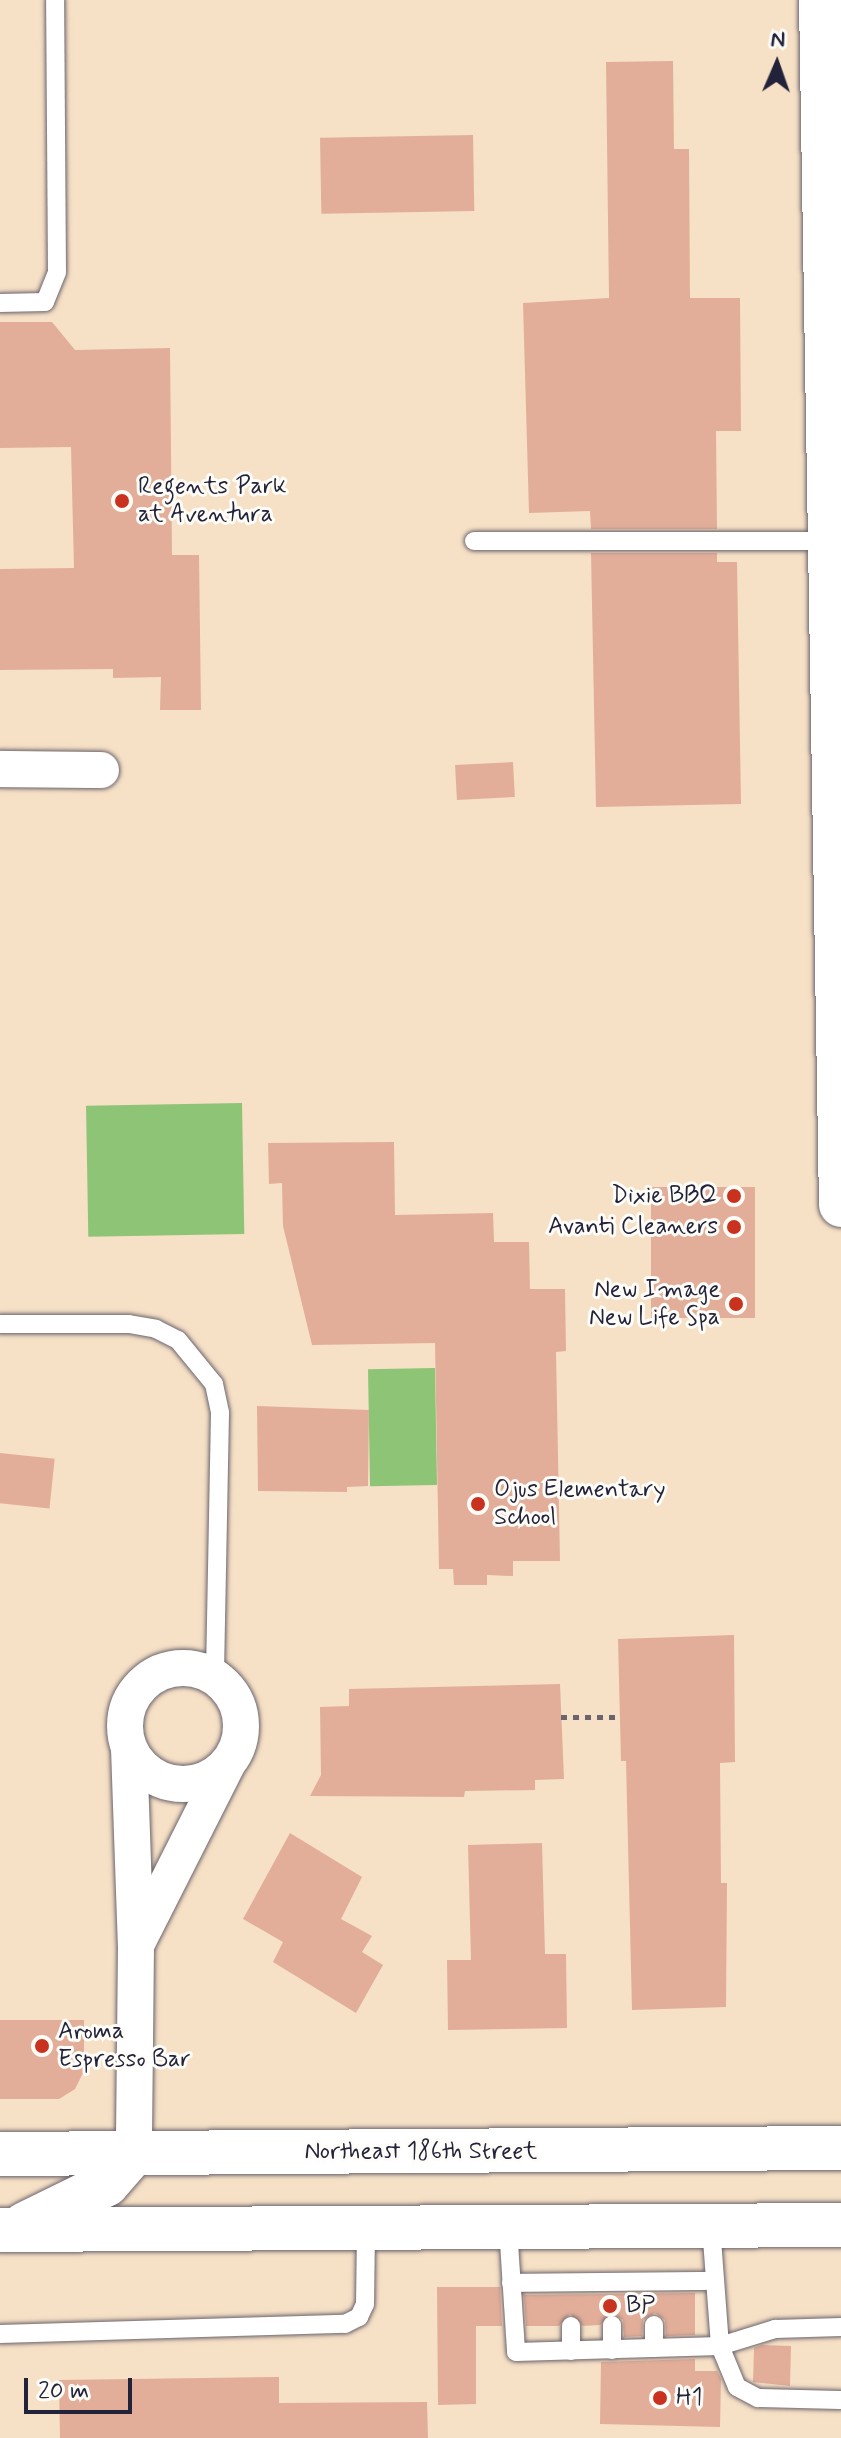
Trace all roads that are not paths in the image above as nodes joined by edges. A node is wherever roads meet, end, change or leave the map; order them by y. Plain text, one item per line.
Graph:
1 (55, 0) edge
2 (821, 0) edge
3 (832, 179) edge
4 (833, 295) edge
5 (0, 303) edge
6 (834, 400) edge
7 (474, 541) dead end
8 (836, 541) edge
9 (0, 769) edge
10 (101, 770) dead end
11 (840, 1097) edge
12 (841, 1205) edge
13 (0, 1324) edge
14 (215, 1677) junction
15 (129, 1748) junction
16 (227, 1765) junction
17 (136, 1946) junction
18 (841, 2148) edge
19 (134, 2153) junction
20 (0, 2154) edge
21 (841, 2225) edge
22 (711, 2226) junction
23 (508, 2227) junction
24 (366, 2228) junction
25 (5, 2230) edge
26 (715, 2281) junction
27 (511, 2283) junction
28 (612, 2325) dead end
29 (654, 2325) dead end
30 (571, 2326) dead end
31 (841, 2327) edge
32 (0, 2334) edge
33 (720, 2346) junction
34 (654, 2348) junction
35 (612, 2350) junction
36 (571, 2351) junction
37 (841, 2400) edge

1 - 5 lane
2 - 3 main road
3 - 4 main road
4 - 6 main road
6 - 8 main road
7 - 8 lane
8 - 11 main road
9 - 10 street
11 - 12 main road
13 - 14 lane
14 - 15 street
14 - 16 street
15 - 16 street
15 - 17 street
16 - 17 street
17 - 19 street
18 - 19 main road, Northeast 186th Street
19 - 20 main road, Northeast 186th Street
19 - 25 main road
21 - 22 main road
22 - 23 main road
22 - 26 lane
23 - 24 main road
23 - 27 lane
24 - 25 main road
24 - 32 lane
26 - 27 lane
26 - 33 lane
27 - 36 lane
28 - 35 lane
29 - 34 lane
30 - 36 lane
31 - 33 lane
33 - 34 lane
33 - 37 lane
34 - 35 lane
35 - 36 lane

